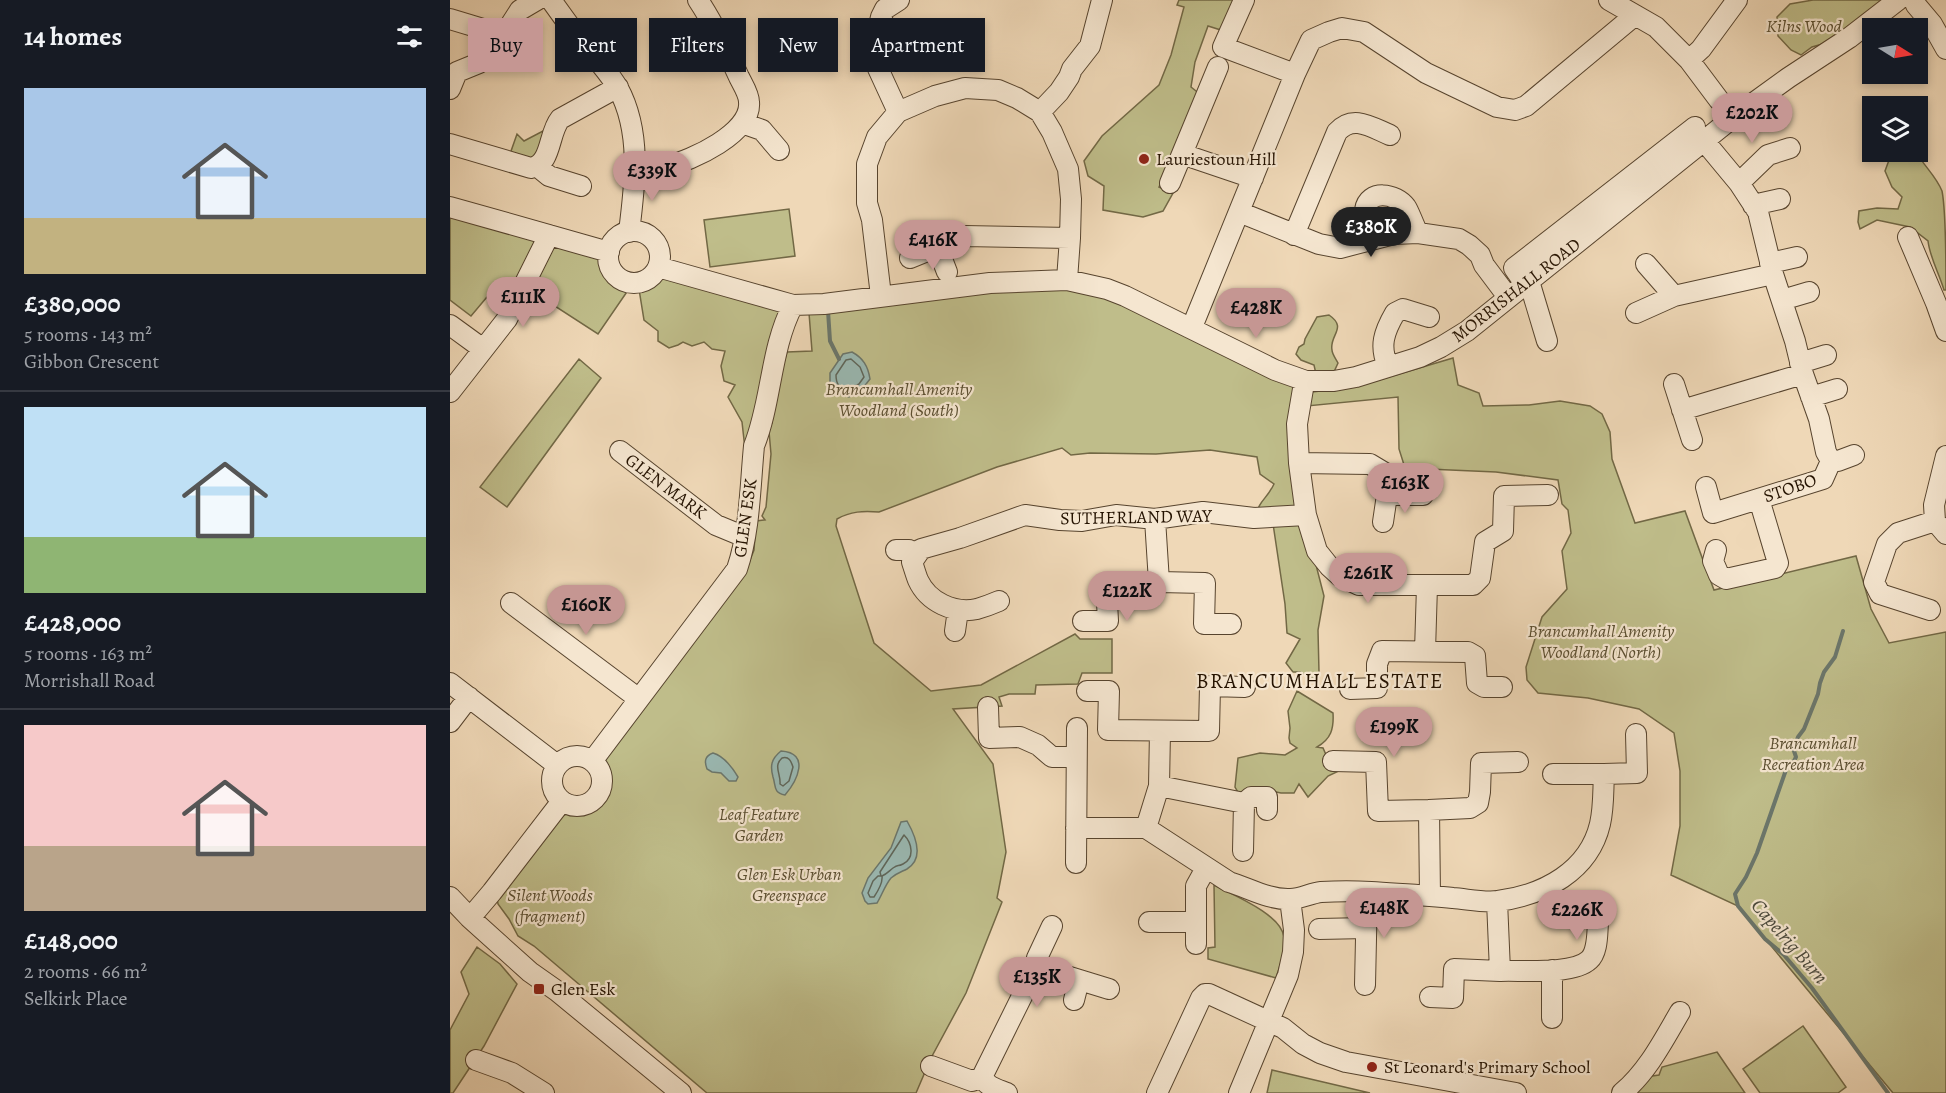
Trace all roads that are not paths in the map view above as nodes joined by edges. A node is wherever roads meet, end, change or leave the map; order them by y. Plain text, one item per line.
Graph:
1 (537, 0) edge
2 (551, 0) edge
3 (698, 0) edge
4 (899, 0) edge
5 (1102, 0) edge
6 (1244, 0) edge
7 (1609, 0) edge
8 (1737, 0) edge
9 (1898, 0) edge
10 (1914, 0) edge
11 (1634, 16) junction
12 (515, 18) edge
13 (450, 19) edge
14 (468, 24) edge
15 (1946, 49) edge
16 (1689, 60) junction
17 (1218, 67) dead end
18 (468, 68) edge
19 (1295, 74) junction
20 (618, 87) junction
21 (450, 89) edge
22 (1719, 100) dead end
23 (898, 112) junction
24 (1040, 112) junction
25 (742, 123) junction
26 (1700, 134) junction
27 (1390, 135) dead end
28 (450, 144) edge
29 (1790, 148) dead end
30 (779, 150) dead end
31 (1182, 154) junction
32 (538, 167) junction
33 (634, 168) junction
34 (1253, 178) junction
35 (1170, 183) dead end
36 (1739, 183) junction
37 (581, 186) dead end
38 (1780, 199) dead end
39 (1753, 205) junction
40 (450, 207) edge
41 (1239, 212) junction
42 (629, 232) junction
43 (1418, 233) junction
44 (549, 235) junction
45 (1294, 235) junction
46 (1908, 237) dead end
47 (1070, 238) junction
48 (1372, 238) junction
49 (937, 246) junction
50 (609, 252) junction
51 (1797, 257) dead end
52 (910, 258) dead end
53 (1646, 264) dead end
54 (658, 267) junction
55 (1772, 269) junction
56 (946, 272) dead end
57 (1067, 280) junction
58 (1527, 282) junction
59 (1809, 292) dead end
60 (881, 296) junction
61 (1674, 296) junction
62 (1508, 297) junction
63 (1782, 300) junction
64 (793, 305) junction
65 (1636, 313) dead end
66 (1429, 317) dead end
67 (450, 325) edge
68 (1192, 327) junction
69 (1946, 331) edge
70 (1546, 341) dead end
71 (483, 349) junction
72 (1826, 355) dead end
73 (1388, 366) junction
74 (1801, 368) junction
75 (1306, 381) junction
76 (453, 383) edge
77 (1674, 384) dead end
78 (1837, 388) dead end
79 (1811, 397) junction
80 (1682, 410) junction
81 (1692, 440) dead end
82 (620, 451) dead end
83 (1854, 454) dead end
84 (1946, 456) edge
85 (1831, 461) junction
86 (1299, 464) junction
87 (1706, 487) dead end
88 (1387, 495) junction
89 (1423, 495) dead end
90 (1548, 495) dead end
91 (1759, 499) junction
92 (1306, 515) junction
93 (1155, 519) junction
94 (1383, 522) dead end
95 (1941, 528) edge
96 (745, 537) junction
97 (896, 550) dead end
98 (1716, 550) dead end
99 (916, 554) junction
100 (1160, 582) junction
101 (1427, 586) junction
102 (999, 601) dead end
103 (511, 603) dead end
104 (958, 610) junction
105 (1930, 610) dead end
106 (1083, 621) dead end
107 (1231, 624) dead end
108 (954, 631) dead end
109 (1425, 651) junction
110 (450, 683) edge
111 (1245, 687) dead end
112 (1502, 687) dead end
113 (1350, 689) dead end
114 (1087, 691) dead end
115 (469, 698) junction
116 (639, 699) junction
117 (988, 707) dead end
118 (450, 722) edge
119 (1077, 728) dead end
120 (1160, 731) junction
121 (1636, 734) dead end
122 (1076, 757) junction
123 (593, 760) junction
124 (1333, 761) dead end
125 (1518, 762) dead end
126 (557, 765) junction
127 (1553, 774) dead end
128 (1604, 774) junction
129 (1159, 786) junction
130 (561, 801) junction
131 (1244, 803) junction
132 (1267, 810) dead end
133 (1429, 810) junction
134 (1076, 828) junction
135 (1146, 828) junction
136 (1243, 851) dead end
137 (1076, 863) dead end
138 (1206, 868) junction
139 (1367, 892) junction
140 (1430, 896) junction
141 (450, 897) edge
142 (1290, 899) junction
143 (1497, 901) junction
144 (470, 918) junction
145 (1149, 922) dead end
146 (1196, 922) junction
147 (1598, 923) dead end
148 (1052, 926) dead end
149 (1365, 928) junction
150 (1319, 929) dead end
151 (1196, 944) dead end
152 (1038, 969) junction
153 (1552, 970) junction
154 (1500, 971) junction
155 (1079, 980) junction
156 (1365, 984) dead end
157 (1109, 989) dead end
158 (1430, 997) dead end
159 (1074, 1000) dead end
160 (1680, 1012) dead end
161 (1552, 1018) dead end
162 (1267, 1021) junction
163 (476, 1060) dead end
164 (931, 1066) dead end
165 (982, 1077) junction
166 (1458, 1088) edge
167 (544, 1093) edge
168 (681, 1093) edge
169 (1007, 1093) edge
170 (1157, 1093) edge
171 (1239, 1093) edge
172 (1516, 1093) edge
173 (1622, 1093) edge

1 - 12 street
2 - 20 street
3 - 25 street
4 - 23 street
5 - 24 street
6 - 19 street
7 - 11 street
8 - 16 street
9 - 26 street, MORRISHALL ROAD
10 - 15 street
11 - 16 street
11 - 19 street
13 - 14 street
16 - 22 street
17 - 31 street
18 - 21 street
19 - 34 street
20 - 32 street
20 - 33 street
23 - 24 street
23 - 60 street
24 - 47 street
25 - 30 street
25 - 33 street
26 - 36 street, STOBO
26 - 58 street, MORRISHALL ROAD
27 - 45 street
28 - 32 street
29 - 36 street
31 - 34 street
31 - 35 street
32 - 37 street
33 - 42 street
34 - 41 street
36 - 39 street, STOBO
38 - 39 street
39 - 55 street, STOBO
40 - 44 street
41 - 45 street
41 - 68 street
42 - 50 street
42 - 54 street
43 - 48 street
43 - 48 street
43 - 62 street
44 - 50 street
44 - 71 street
45 - 48 street
46 - 69 street
47 - 49 street
47 - 57 street
49 - 52 street
49 - 56 street
50 - 54 street
51 - 55 street
53 - 61 street
54 - 64 street, MORRISHALL ROAD
55 - 61 street
55 - 63 street, STOBO
57 - 60 street, MORRISHALL ROAD
57 - 68 street, MORRISHALL ROAD
58 - 62 street, MORRISHALL ROAD
58 - 70 street
59 - 63 street
60 - 64 street, MORRISHALL ROAD
61 - 65 street
62 - 73 street, MORRISHALL ROAD
63 - 74 street, STOBO
64 - 96 street, GLEN ESK
66 - 73 street
67 - 71 street
68 - 75 street, MORRISHALL ROAD
71 - 76 street
72 - 74 street
73 - 75 street, MORRISHALL ROAD
74 - 79 street, STOBO
74 - 80 street
75 - 86 street
77 - 80 street
78 - 79 street
79 - 85 street, STOBO
80 - 81 street
82 - 96 street, GLEN MARK
83 - 85 street
84 - 95 street
85 - 91 street, STOBO
86 - 88 street
86 - 92 street
87 - 91 street, STOBO
88 - 89 street
88 - 94 street
90 - 101 street
91 - 98 street
92 - 93 street, SUTHERLAND WAY
92 - 101 street
93 - 99 street, SUTHERLAND WAY
93 - 100 street
95 - 105 street
96 - 116 street, GLEN ESK
97 - 99 street
99 - 104 street
100 - 106 street
100 - 107 street
101 - 109 street
102 - 104 street
103 - 116 street
104 - 108 street
109 - 112 street
109 - 113 street
110 - 115 street
111 - 120 street
114 - 120 street
115 - 118 street
115 - 126 street
116 - 123 street, GLEN ESK
117 - 122 street
119 - 122 street
120 - 129 street
121 - 128 street
122 - 134 street
123 - 126 street
123 - 130 street
124 - 133 street
125 - 133 street
126 - 130 street
127 - 128 street
128 - 143 street
129 - 131 street
129 - 135 street
130 - 144 street
131 - 132 street
131 - 136 street
133 - 140 street
134 - 135 street
134 - 137 street
135 - 138 street
138 - 142 street
138 - 146 street
139 - 140 street
139 - 142 street
139 - 149 street
140 - 143 street
141 - 144 street
142 - 162 street
143 - 154 street
144 - 168 street
145 - 146 street
146 - 151 street
147 - 153 street
148 - 152 street
149 - 150 street
149 - 156 street
152 - 155 street
152 - 165 street
153 - 154 street
153 - 161 street
154 - 158 street
155 - 157 street
155 - 159 street
160 - 173 street
162 - 166 street
162 - 170 street
162 - 171 street
163 - 167 street
164 - 165 street
165 - 169 street
166 - 172 street

